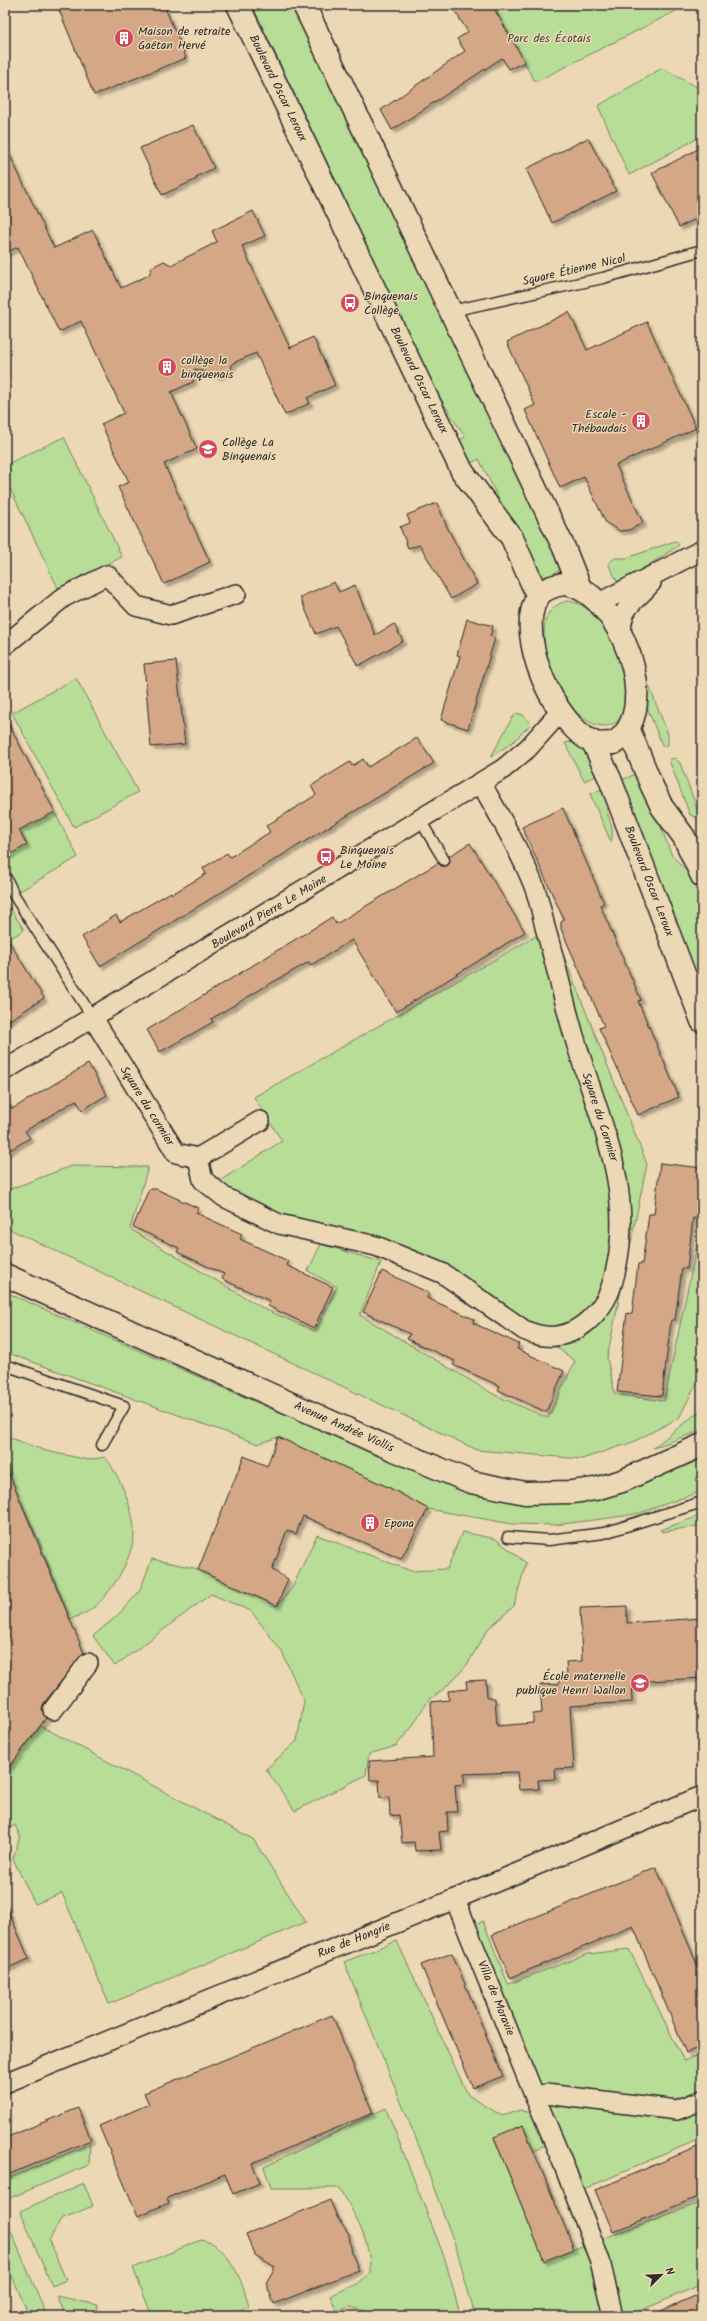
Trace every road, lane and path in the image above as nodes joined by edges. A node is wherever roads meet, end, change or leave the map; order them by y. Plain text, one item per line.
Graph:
1 (238, 5) edge
2 (304, 5) edge
3 (702, 250) edge
4 (451, 311) junction
5 (701, 552) edge
6 (660, 573) junction
7 (580, 588) junction
8 (236, 594) dead end
9 (538, 597) junction
10 (599, 603) junction
11 (621, 636) junction
12 (5, 645) edge
13 (561, 712) junction
14 (629, 730) junction
15 (593, 742) junction
16 (481, 784) junction
17 (420, 820) junction
18 (444, 860) dead end
19 (5, 876) edge
20 (702, 876) edge
21 (93, 1018) junction
22 (702, 1021) edge
23 (5, 1070) edge
24 (260, 1121) dead end
25 (198, 1158) junction
26 (5, 1275) edge
27 (5, 1365) edge
28 (102, 1445) dead end
29 (700, 1447) edge
30 (702, 1502) edge
31 (508, 1538) dead end
32 (88, 1663) dead end
33 (54, 1710) dead end
34 (702, 1796) edge
35 (455, 1900) junction
36 (5, 2083) edge
37 (534, 2097) junction
38 (702, 2100) edge
39 (613, 2316) edge

1 - 9 main road, Boulevard Oscar Leroux
2 - 4 main road
3 - 4 lane, Square Étienne Nicol
4 - 7 main road
5 - 6 street
6 - 10 street
6 - 11 street
7 - 9 main road
7 - 10 main road
8 - 12 street
9 - 13 main road
10 - 11 main road
11 - 14 main road
13 - 15 main road
13 - 16 street, Boulevard Pierre Le Moine
14 - 15 main road
14 - 20 main road
15 - 22 main road, Boulevard Oscar Leroux
16 - 17 street, Boulevard Pierre Le Moine
16 - 25 street, Square du Cormier
17 - 18 lane
17 - 21 street, Boulevard Pierre Le Moine
19 - 21 lane
21 - 23 street, Boulevard Pierre Le Moine
21 - 25 street, Square du cormier
24 - 25 street
26 - 29 main road, Avenue Andrée Viollis
27 - 28 lane
30 - 31 lane
32 - 33 street
34 - 35 street, Rue de Hongrie
35 - 36 street, Rue de Hongrie
35 - 37 street, Villa de Moravie
37 - 38 street
37 - 39 street, Villa de Moravie

